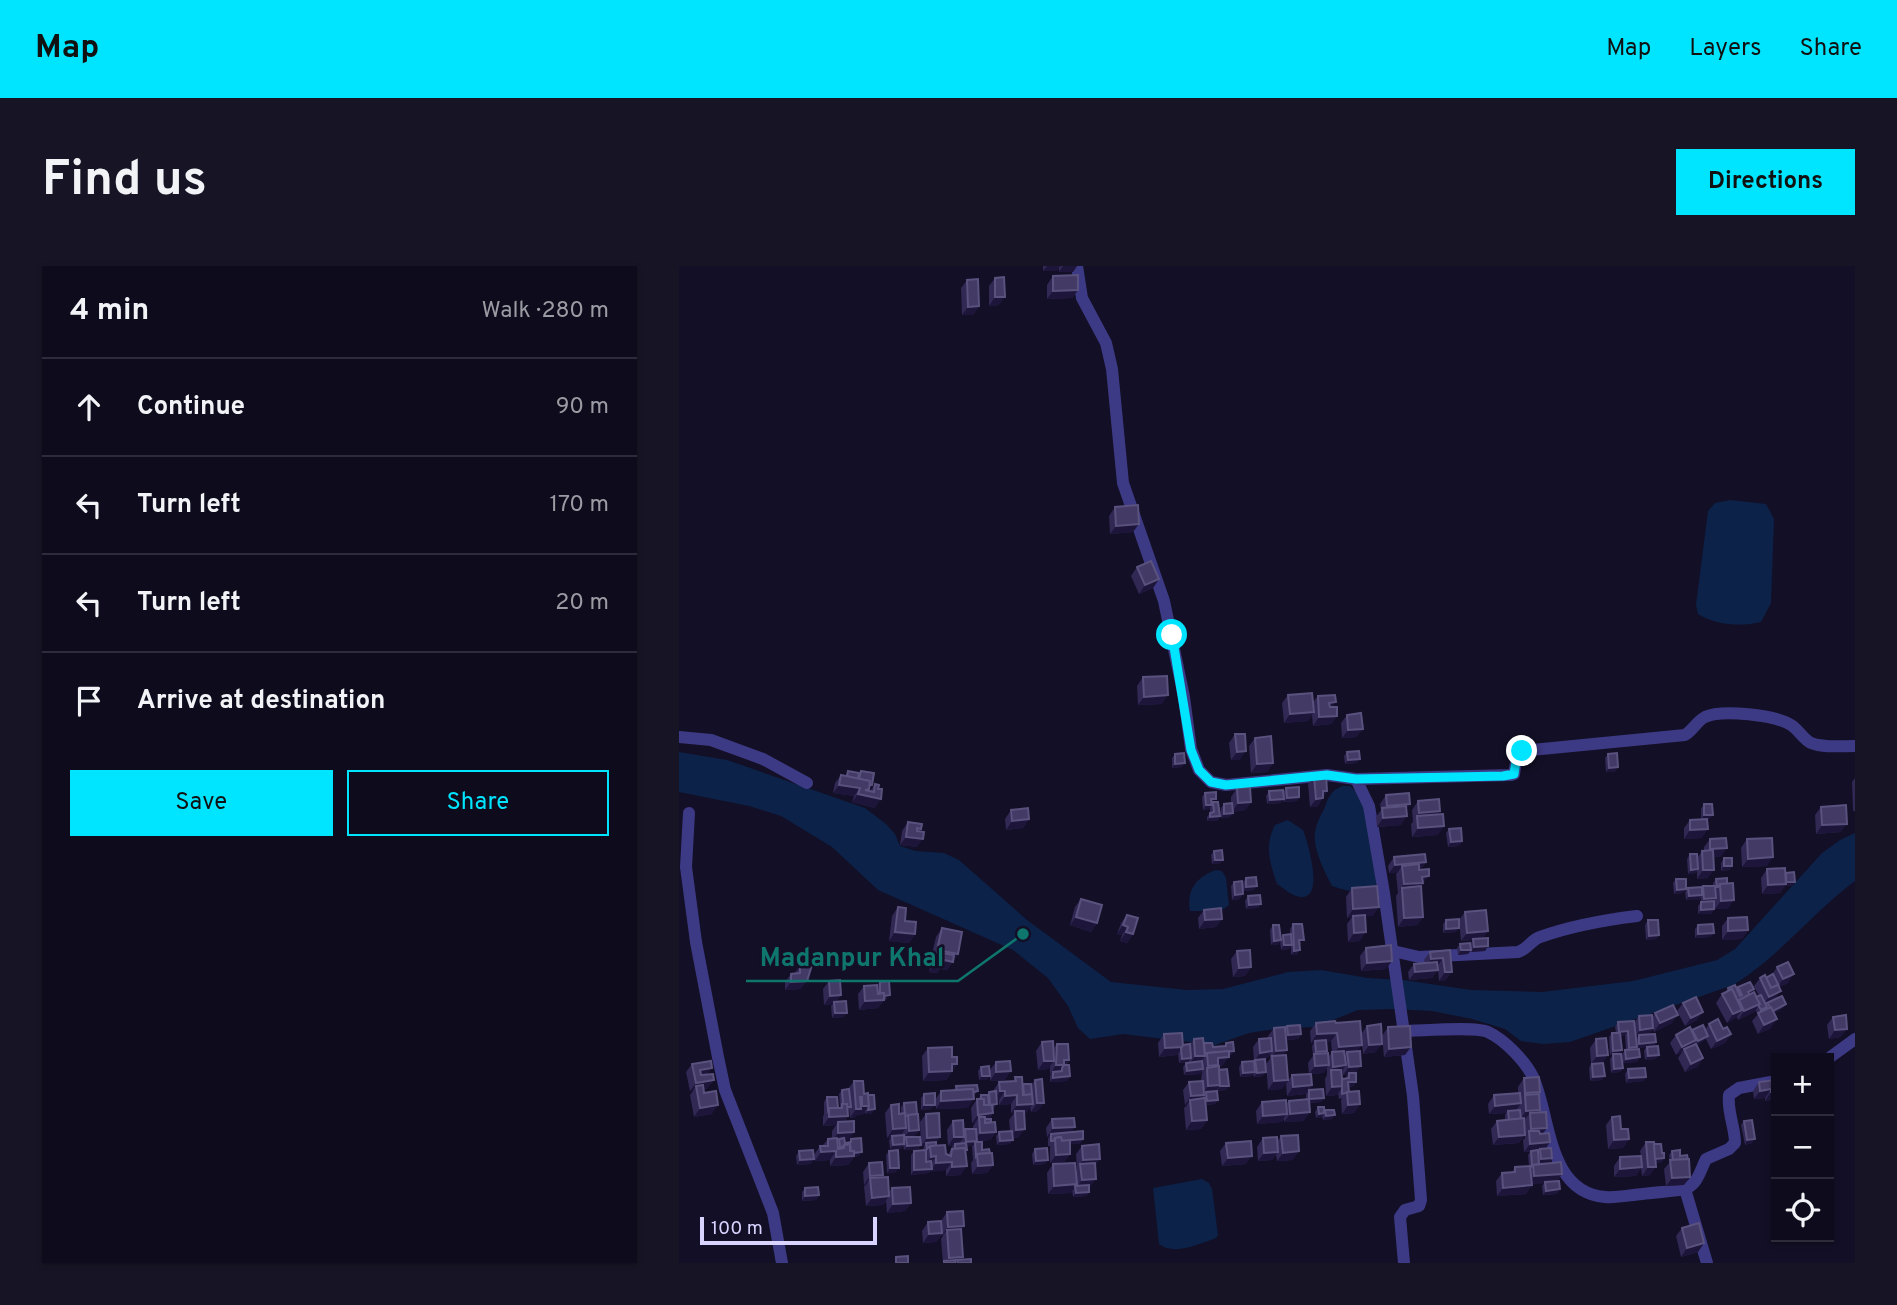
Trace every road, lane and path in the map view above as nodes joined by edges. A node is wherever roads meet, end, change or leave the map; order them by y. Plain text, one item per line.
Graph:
1 (1077, 266) edge
2 (679, 737) edge
3 (1855, 746) edge
4 (1356, 779) junction
5 (807, 783) dead end
6 (689, 813) dead end
7 (1637, 916) dead end
8 (1393, 951) junction
9 (1403, 1031) junction
10 (1855, 1039) edge
11 (1834, 1054) edge
12 (1771, 1082) edge
13 (1685, 1189) junction
14 (782, 1263) edge
15 (1404, 1263) edge
16 (1707, 1263) edge

1 - 4 street
2 - 5 street
3 - 4 street
4 - 8 street
6 - 14 street
7 - 8 street
8 - 9 street
9 - 13 street
9 - 15 street
10 - 11 street
12 - 13 street
13 - 16 street

